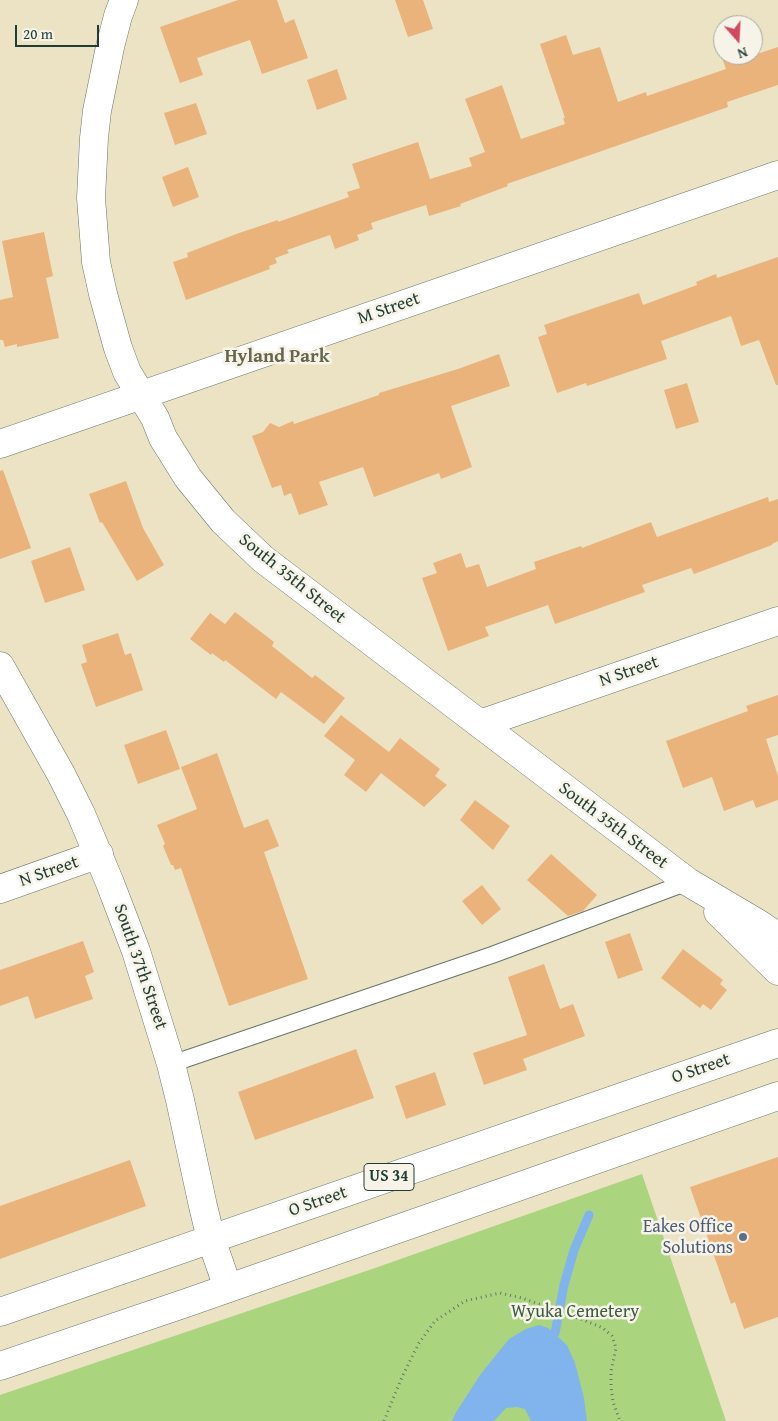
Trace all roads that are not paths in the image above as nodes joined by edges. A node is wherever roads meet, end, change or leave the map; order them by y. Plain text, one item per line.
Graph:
1 (124, 0) edge
2 (778, 175) edge
3 (140, 395) junction
4 (0, 444) edge
5 (778, 621) edge
6 (0, 666) edge
7 (480, 724) junction
8 (99, 854) junction
9 (688, 882) junction
10 (0, 889) edge
11 (778, 937) edge
12 (778, 970) edge
13 (778, 1042) edge
14 (171, 1064) junction
15 (778, 1096) edge
16 (211, 1239) junction
17 (228, 1288) junction
18 (0, 1312) edge
19 (0, 1366) edge

1 - 3 street, South 35th Street
2 - 3 street, M Street
3 - 4 street, M Street
3 - 7 street, South 35th Street
5 - 7 street, N Street
6 - 8 street, South 37th Street
7 - 9 street, South 35th Street
8 - 10 street, N Street
8 - 14 street, South 37th Street
9 - 11 street, South 35th Street
9 - 12 street, South 35th Street
9 - 14 lane
13 - 16 street, O Street / US 34
14 - 16 street, South 37th Street
15 - 17 street
16 - 17 street, South 37th Street
16 - 18 street, O Street / US 34
17 - 19 street

